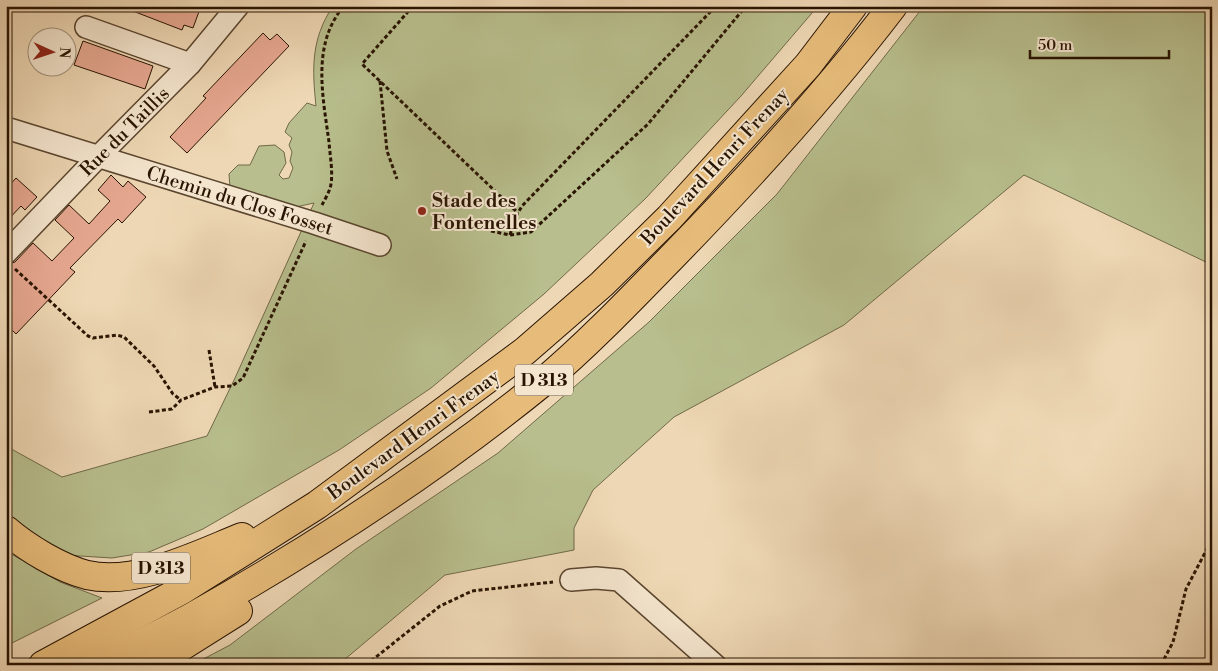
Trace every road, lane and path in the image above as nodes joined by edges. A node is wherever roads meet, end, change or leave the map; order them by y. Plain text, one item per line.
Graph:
1 (238, 6) edge
2 (413, 6) edge
3 (716, 6) edge
4 (746, 6) edge
5 (853, 6) edge
6 (893, 6) edge
7 (86, 27) dead end
8 (190, 64) junction
9 (380, 80) junction
10 (6, 128) edge
11 (98, 157) junction
12 (397, 179) dead end
13 (518, 213) junction
14 (491, 231) dead end
15 (510, 235) junction
16 (380, 245) dead end
17 (10, 260) edge
18 (208, 350) dead end
19 (215, 388) dead end
20 (181, 400) dead end
21 (317, 505) junction
22 (6, 530) edge
23 (326, 538) junction
24 (1212, 544) edge
25 (571, 580) joint
26 (43, 665) edge
27 (96, 665) edge
28 (152, 665) edge
29 (366, 665) edge
30 (715, 665) edge
31 (1161, 665) edge

1 - 8 street, Rue du Taillis
2 - 9 path
3 - 13 path
4 - 15 path
5 - 21 highway, Boulevard Henri Frenay / D 313
6 - 23 highway, Boulevard Henri Frenay / D 313
7 - 8 street
8 - 11 street, Rue du Taillis
9 - 12 path
9 - 13 path
10 - 11 street, Chemin du Clos Fosset
11 - 16 street, Chemin du Clos Fosset
11 - 17 street, Rue du Taillis
13 - 15 path
14 - 15 path
17 - 20 path
18 - 19 path
21 - 22 highway, D 313
21 - 26 highway, Boulevard Henri Frenay / D 313
23 - 27 highway, Boulevard Henri Frenay / D 313
23 - 28 highway, D 313
24 - 31 path
25 - 29 path
25 - 30 street

